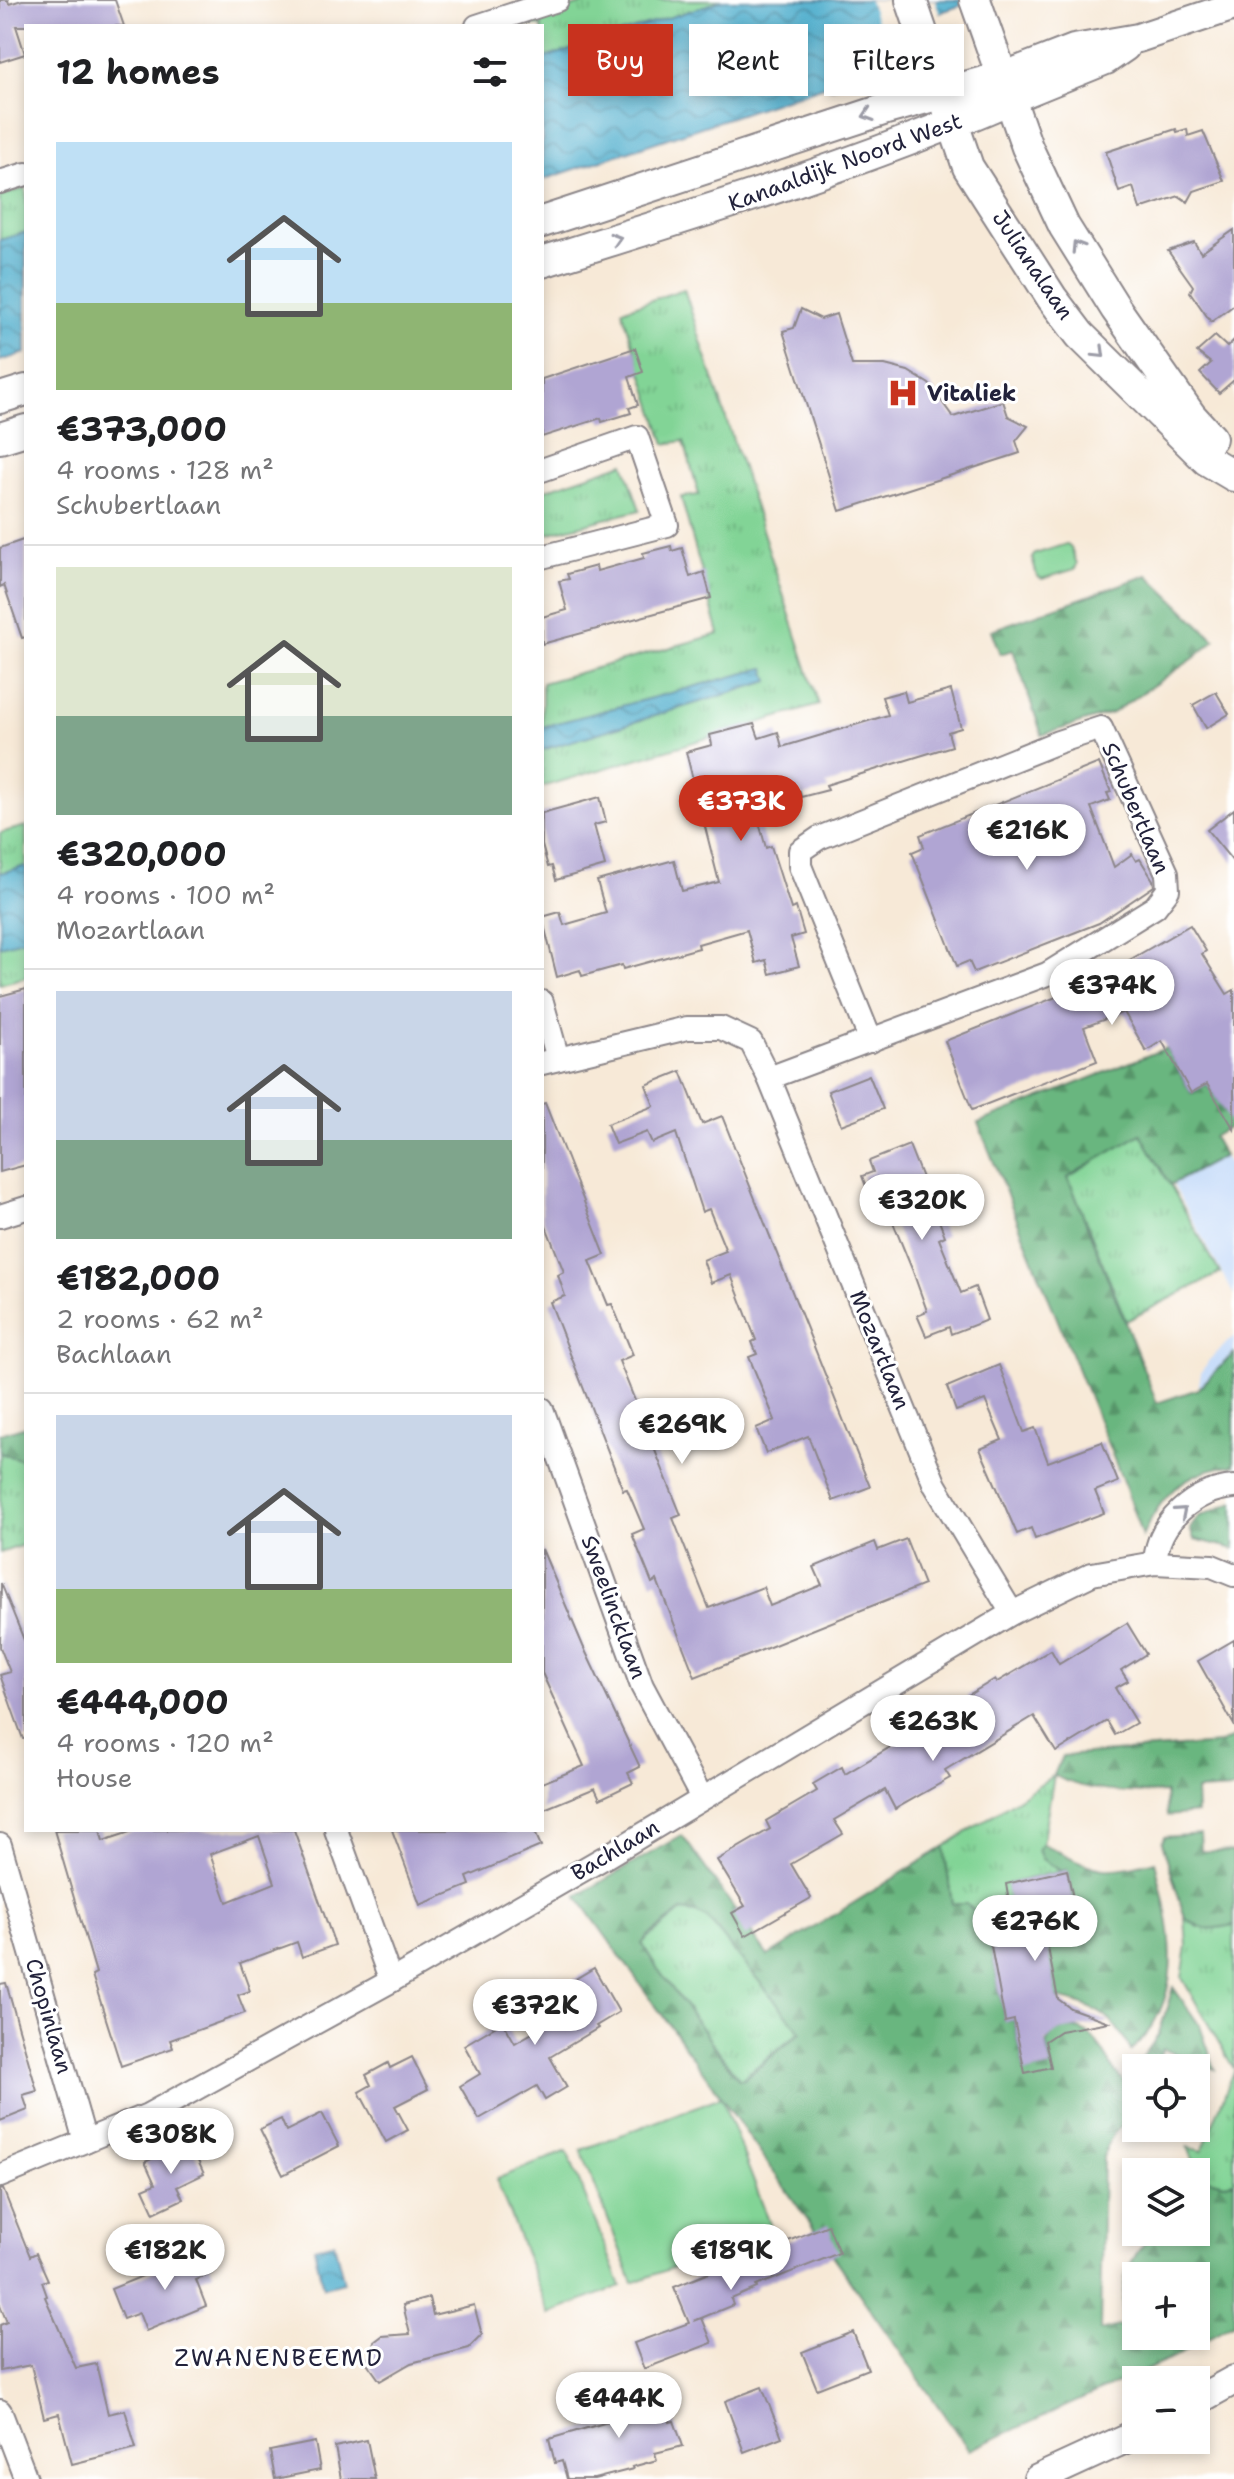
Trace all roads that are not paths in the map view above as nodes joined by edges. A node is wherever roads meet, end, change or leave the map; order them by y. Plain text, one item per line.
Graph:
1 (557, 0) edge
2 (976, 2) edge
3 (1234, 6) edge
4 (483, 24) edge
5 (1006, 88) junction
6 (964, 92) edge
7 (937, 96) edge
8 (945, 96) edge
9 (954, 124) junction
10 (24, 175) edge
11 (0, 182) edge
12 (544, 221) edge
13 (544, 261) edge
14 (24, 391) edge
15 (0, 398) edge
16 (24, 431) edge
17 (0, 438) edge
18 (544, 469) edge
19 (1234, 474) edge
20 (544, 556) edge
21 (544, 1017) edge
22 (871, 1041) junction
23 (550, 1061) edge
24 (769, 1078) junction
25 (24, 1209) edge
26 (0, 1216) edge
27 (544, 1415) edge
28 (1234, 1487) edge
29 (1155, 1563) junction
30 (1234, 1575) edge
31 (1012, 1613) junction
32 (702, 1798) junction
33 (337, 1832) edge
34 (0, 1845) edge
35 (391, 1981) junction
36 (85, 2141) junction
37 (0, 2176) edge
38 (1234, 2380) edge
39 (1210, 2393) edge
40 (0, 2411) edge
41 (1122, 2440) edge
42 (26, 2479) edge
43 (1038, 2479) edge

1 - 4 street
2 - 5 main road, Julianalaan
3 - 5 street, Kanaaldijk Noord West
5 - 6 main road, Kanaaldijk Noord West
5 - 9 main road, Kanaaldijk Noord West
19 -> 5 main road, Julianalaan
7 -> 12 main road, Kanaaldijk Noord West
8 - 9 main road, Julianalaan
13 -> 9 main road, Kanaaldijk Noord West
9 -> 19 main road, Julianalaan
10 - 11 street
14 - 15 main road
16 - 17 main road
18 - 20 street
21 - 23 street
22 - 22 street, Schubertlaan
22 - 24 street, Schubertlaan
23 - 24 street, Mozartlaan
24 - 31 street, Mozartlaan
25 - 26 street
27 - 32 street, Sweelincklaan
29 -> 28 street
29 - 30 street, Bachlaan
29 - 31 street, Bachlaan
31 - 32 street, Bachlaan
32 - 35 street, Bachlaan
33 - 35 street
34 - 36 street, Chopinlaan
35 - 36 street, Bachlaan
36 - 37 street, Bachlaan
38 - 39 street
40 - 42 street
41 - 43 street

